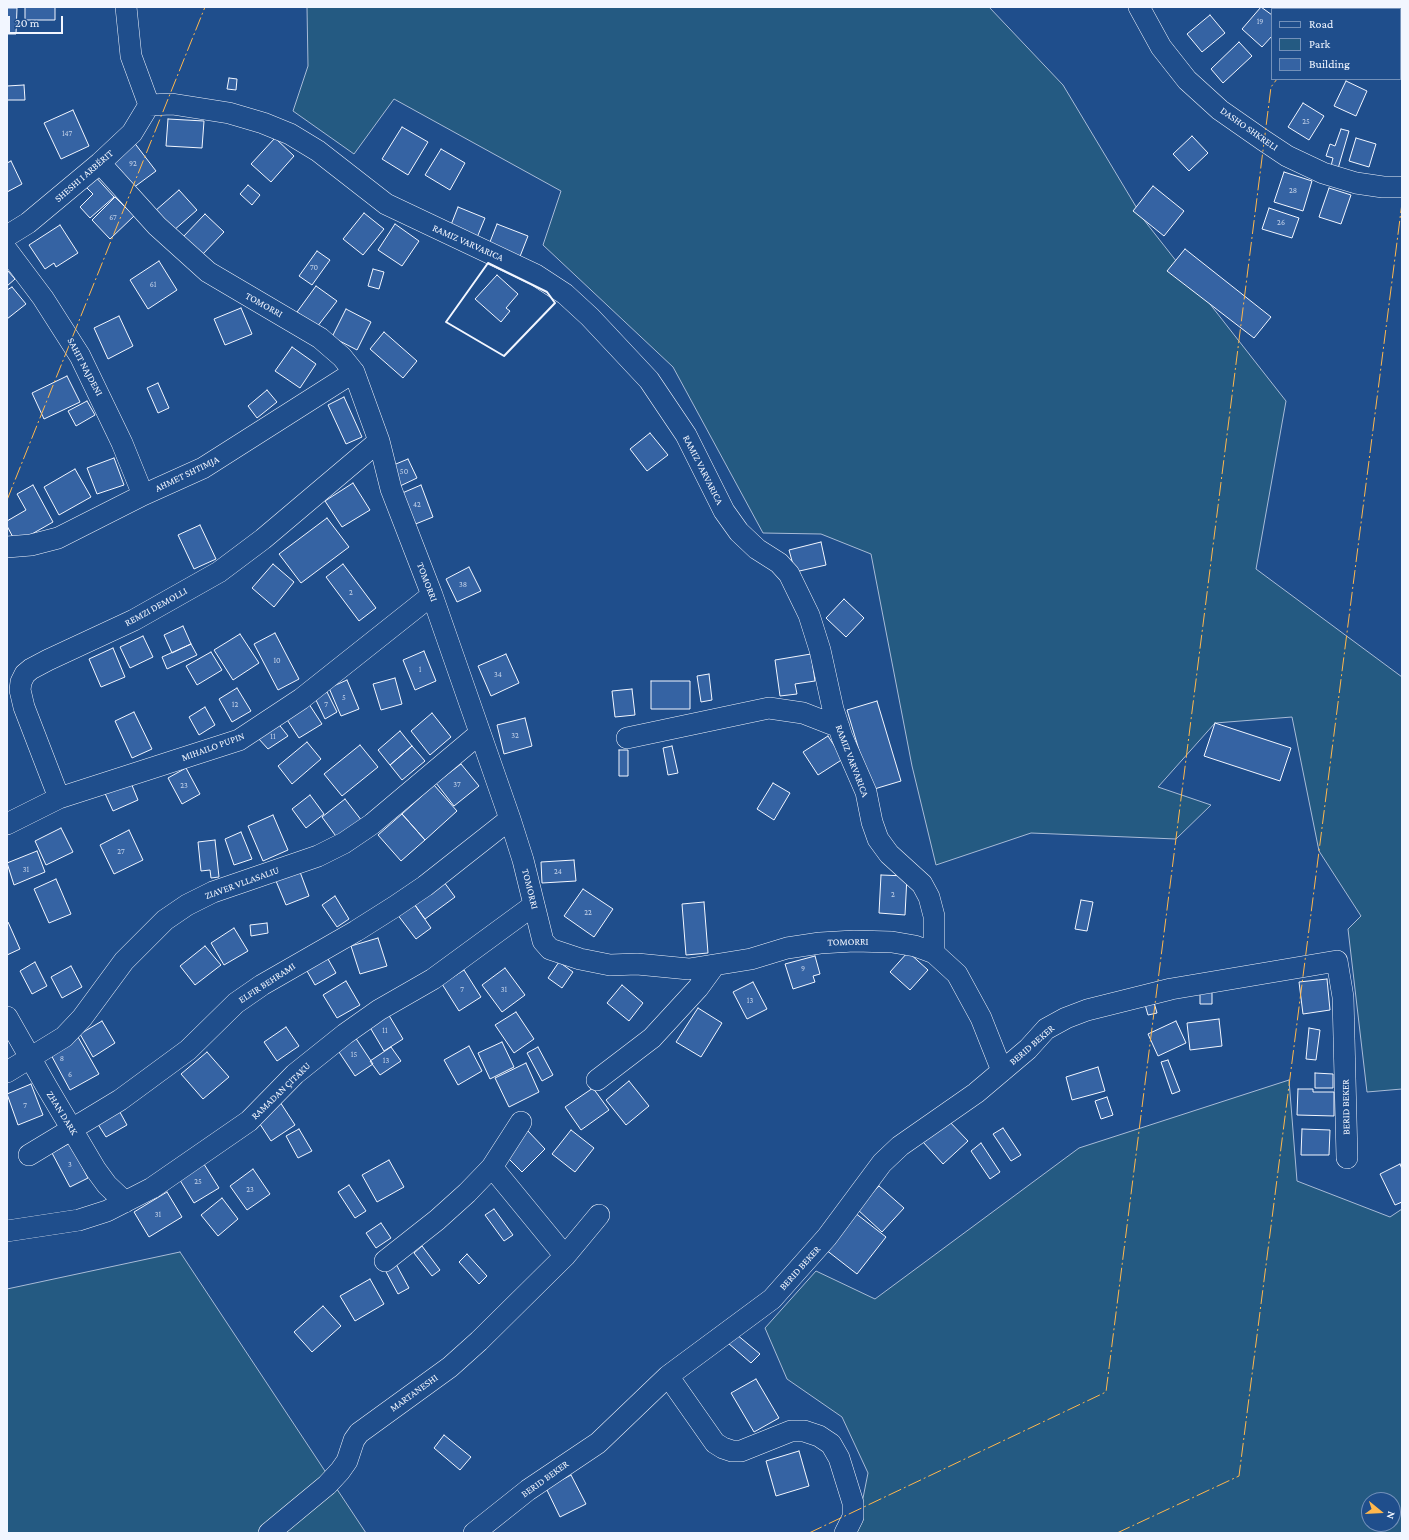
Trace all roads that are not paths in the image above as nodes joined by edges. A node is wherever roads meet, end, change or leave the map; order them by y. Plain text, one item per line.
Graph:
1 (126, 7) edge
2 (1139, 7) edge
3 (149, 105) junction
4 (100, 163) junction
5 (1402, 187) edge
6 (7, 236) edge
7 (7, 250) edge
8 (354, 372) junction
9 (380, 441) junction
10 (143, 495) junction
11 (7, 547) edge
12 (432, 595) junction
13 (838, 727) junction
14 (479, 734) junction
15 (627, 738) dead end
16 (59, 798) junction
17 (510, 819) junction
18 (7, 824) edge
19 (534, 905) junction
20 (934, 953) junction
21 (714, 966) junction
22 (7, 1017) edge
23 (30, 1058) junction
24 (1002, 1071) junction
25 (7, 1072) edge
26 (597, 1080) dead end
27 (521, 1122) dead end
28 (72, 1129) junction
29 (29, 1155) dead end
30 (1347, 1158) dead end
31 (492, 1167) junction
32 (125, 1202) junction
33 (598, 1215) dead end
34 (7, 1231) edge
35 (565, 1256) junction
36 (384, 1261) dead end
37 (668, 1376) junction
38 (269, 1533) edge
39 (474, 1533) edge
40 (845, 1533) edge

1 - 3 street
2 - 5 street, DASHO SHKRELI
3 - 4 street, SHESHI I ARBËRIT
3 - 13 street, RAMIZ VARVARICA
4 - 6 street, SHESHI I ARBËRIT
4 - 8 street, TOMORRI
7 - 10 street, SAHIT NAJDENI
8 - 9 street, TOMORRI
8 - 10 street, AHMET SHTIMJA
9 - 12 street, TOMORRI
9 - 16 street, REMZI DEMOLLI
10 - 11 street, AHMET SHTIMJA
12 - 14 street, TOMORRI
12 - 16 street, MIHAILO PUPIN
13 - 15 street
13 - 20 street, RAMIZ VARVARICA
14 - 17 street, TOMORRI
14 - 23 street, ZIAVER VLLASALIU
16 - 18 street, MIHAILO PUPIN
17 - 19 street, TOMORRI
17 - 28 street, ELFIR BEHRAMI
19 - 21 street, TOMORRI
19 - 32 street, RAMADAN ÇITAKU
20 - 21 street, TOMORRI
20 - 24 street
21 - 26 street
22 - 23 street, ZHAN DARK
23 - 25 street, ZIAVER VLLASALIU
23 - 28 street, ZHAN DARK
24 - 30 street, BERID BEKER
24 - 37 street, BERID BEKER
27 - 31 street
28 - 29 street, ELFIR BEHRAMI
28 - 32 street, ZHAN DARK
31 - 35 street
31 - 36 street
32 - 34 street, RAMADAN ÇITAKU
33 - 35 street, MARTANESHI
35 - 38 street, MARTANESHI
37 - 39 street, BERID BEKER
37 - 40 street

